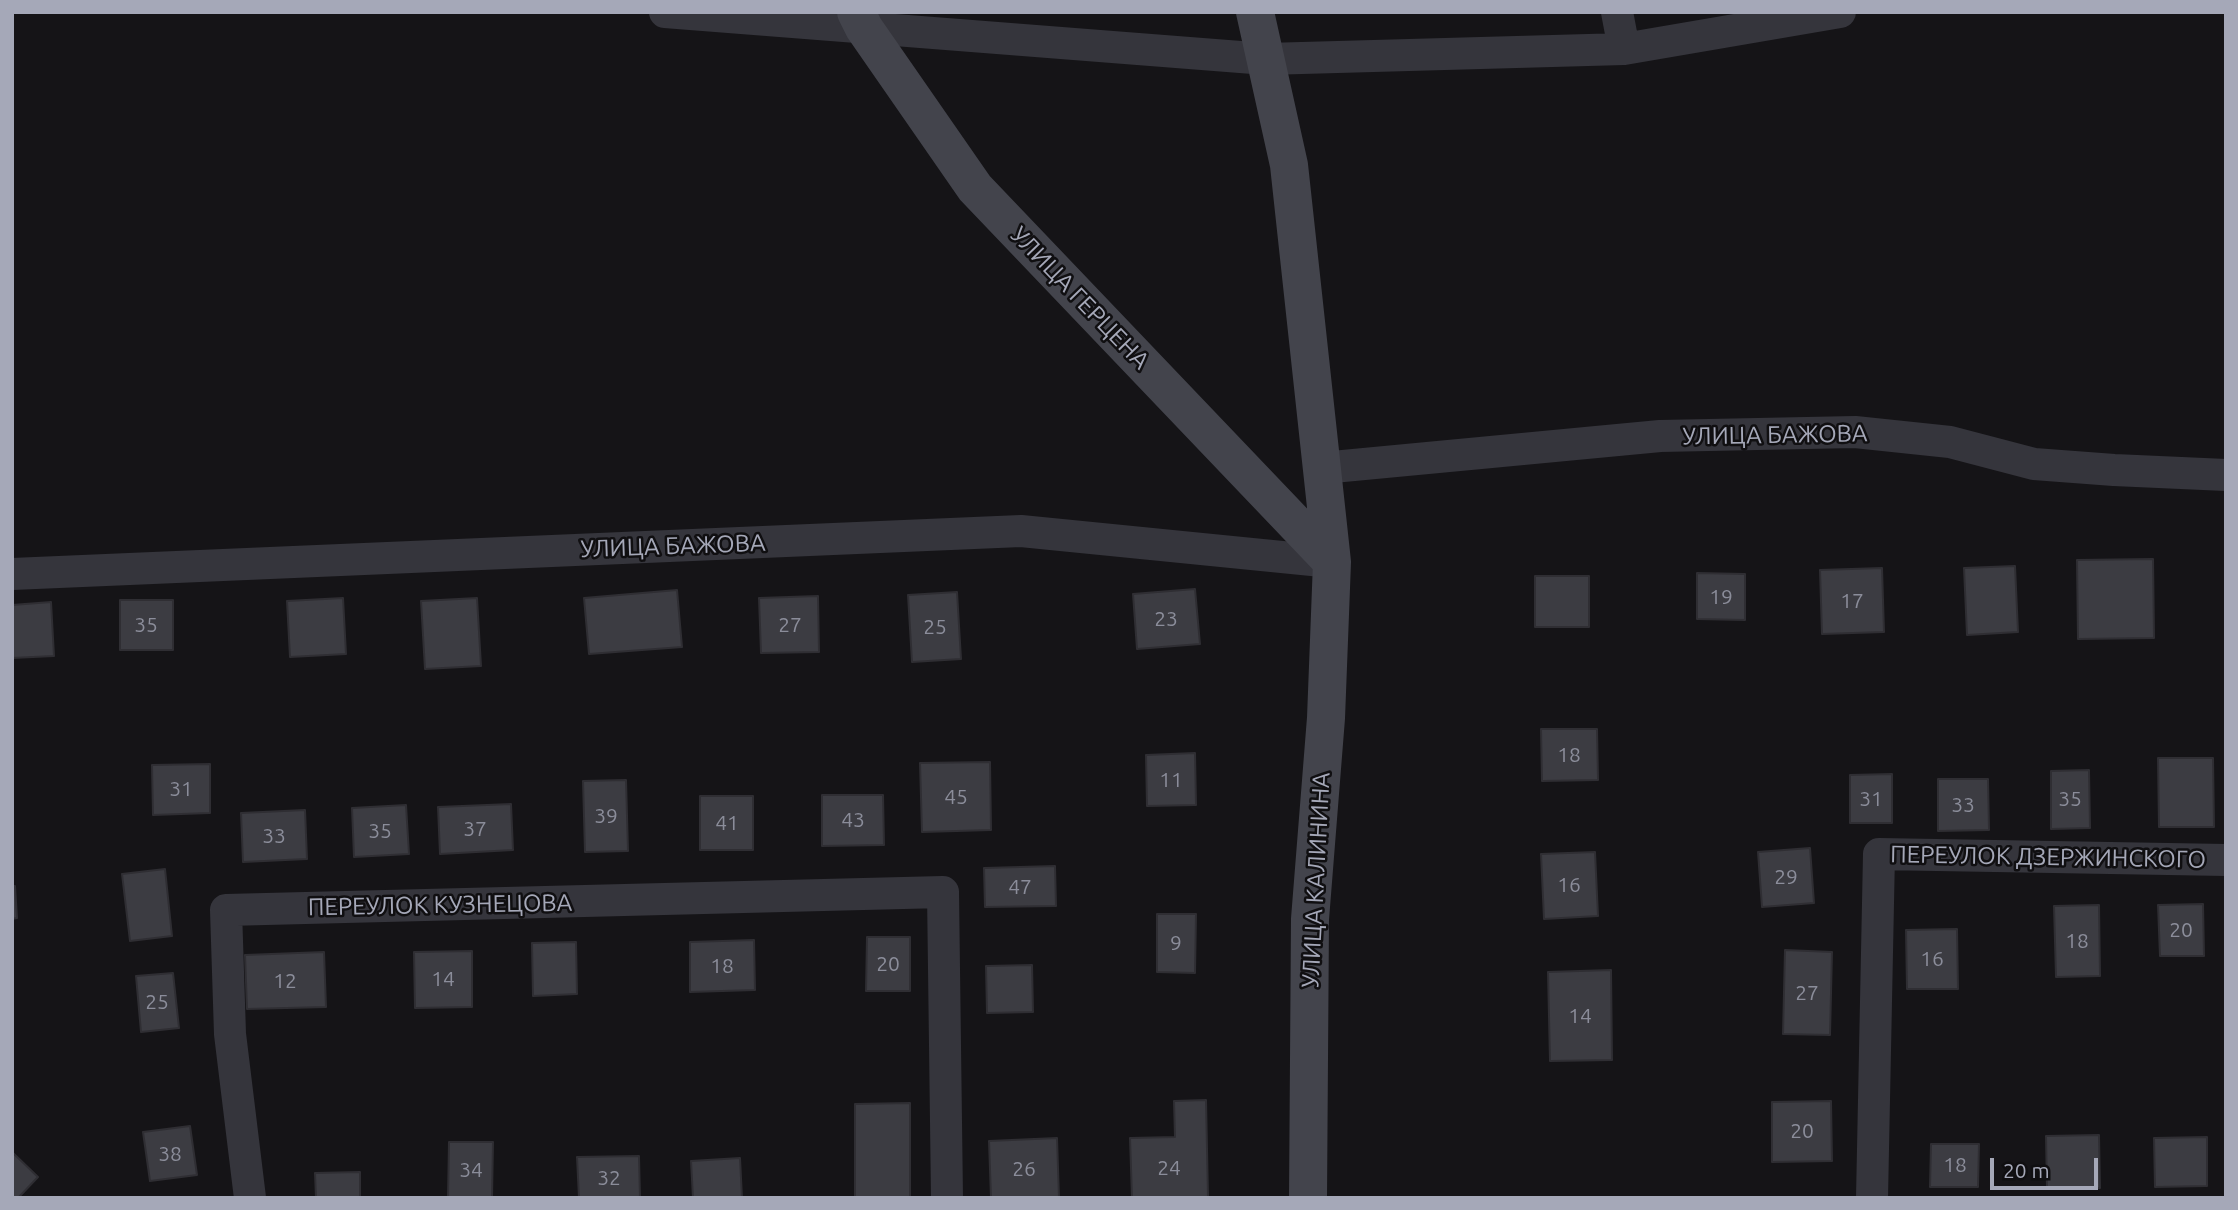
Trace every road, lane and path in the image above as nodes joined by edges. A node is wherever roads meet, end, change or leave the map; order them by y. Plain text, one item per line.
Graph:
1 (665, 12) edge
2 (1255, 12) edge
3 (1617, 12) edge
4 (1840, 12) edge
5 (860, 20) edge
6 (1624, 49) junction
7 (1266, 59) junction
8 (1322, 468) junction
9 (2226, 475) edge
10 (1332, 562) junction
11 (12, 574) edge
12 (2226, 860) edge
13 (250, 1198) edge
14 (947, 1198) edge
15 (1308, 1198) edge
16 (1872, 1198) edge

1 - 5 street
2 - 7 street, УЛИЦА КАЛИНИНА
3 - 6 street
4 - 6 street
5 - 7 street
5 - 10 street, УЛИЦА ГЕРЦЕНА
6 - 7 street
7 - 8 street, УЛИЦА КАЛИНИНА
8 - 9 street, УЛИЦА БАЖОВА
8 - 10 street, УЛИЦА КАЛИНИНА
10 - 11 street, УЛИЦА БАЖОВА
10 - 15 street, УЛИЦА КАЛИНИНА
12 - 16 street, ПЕРЕУЛОК ДЗЕРЖИНСКОГО
13 - 14 street, ПЕРЕУЛОК КУЗНЕЦОВА

